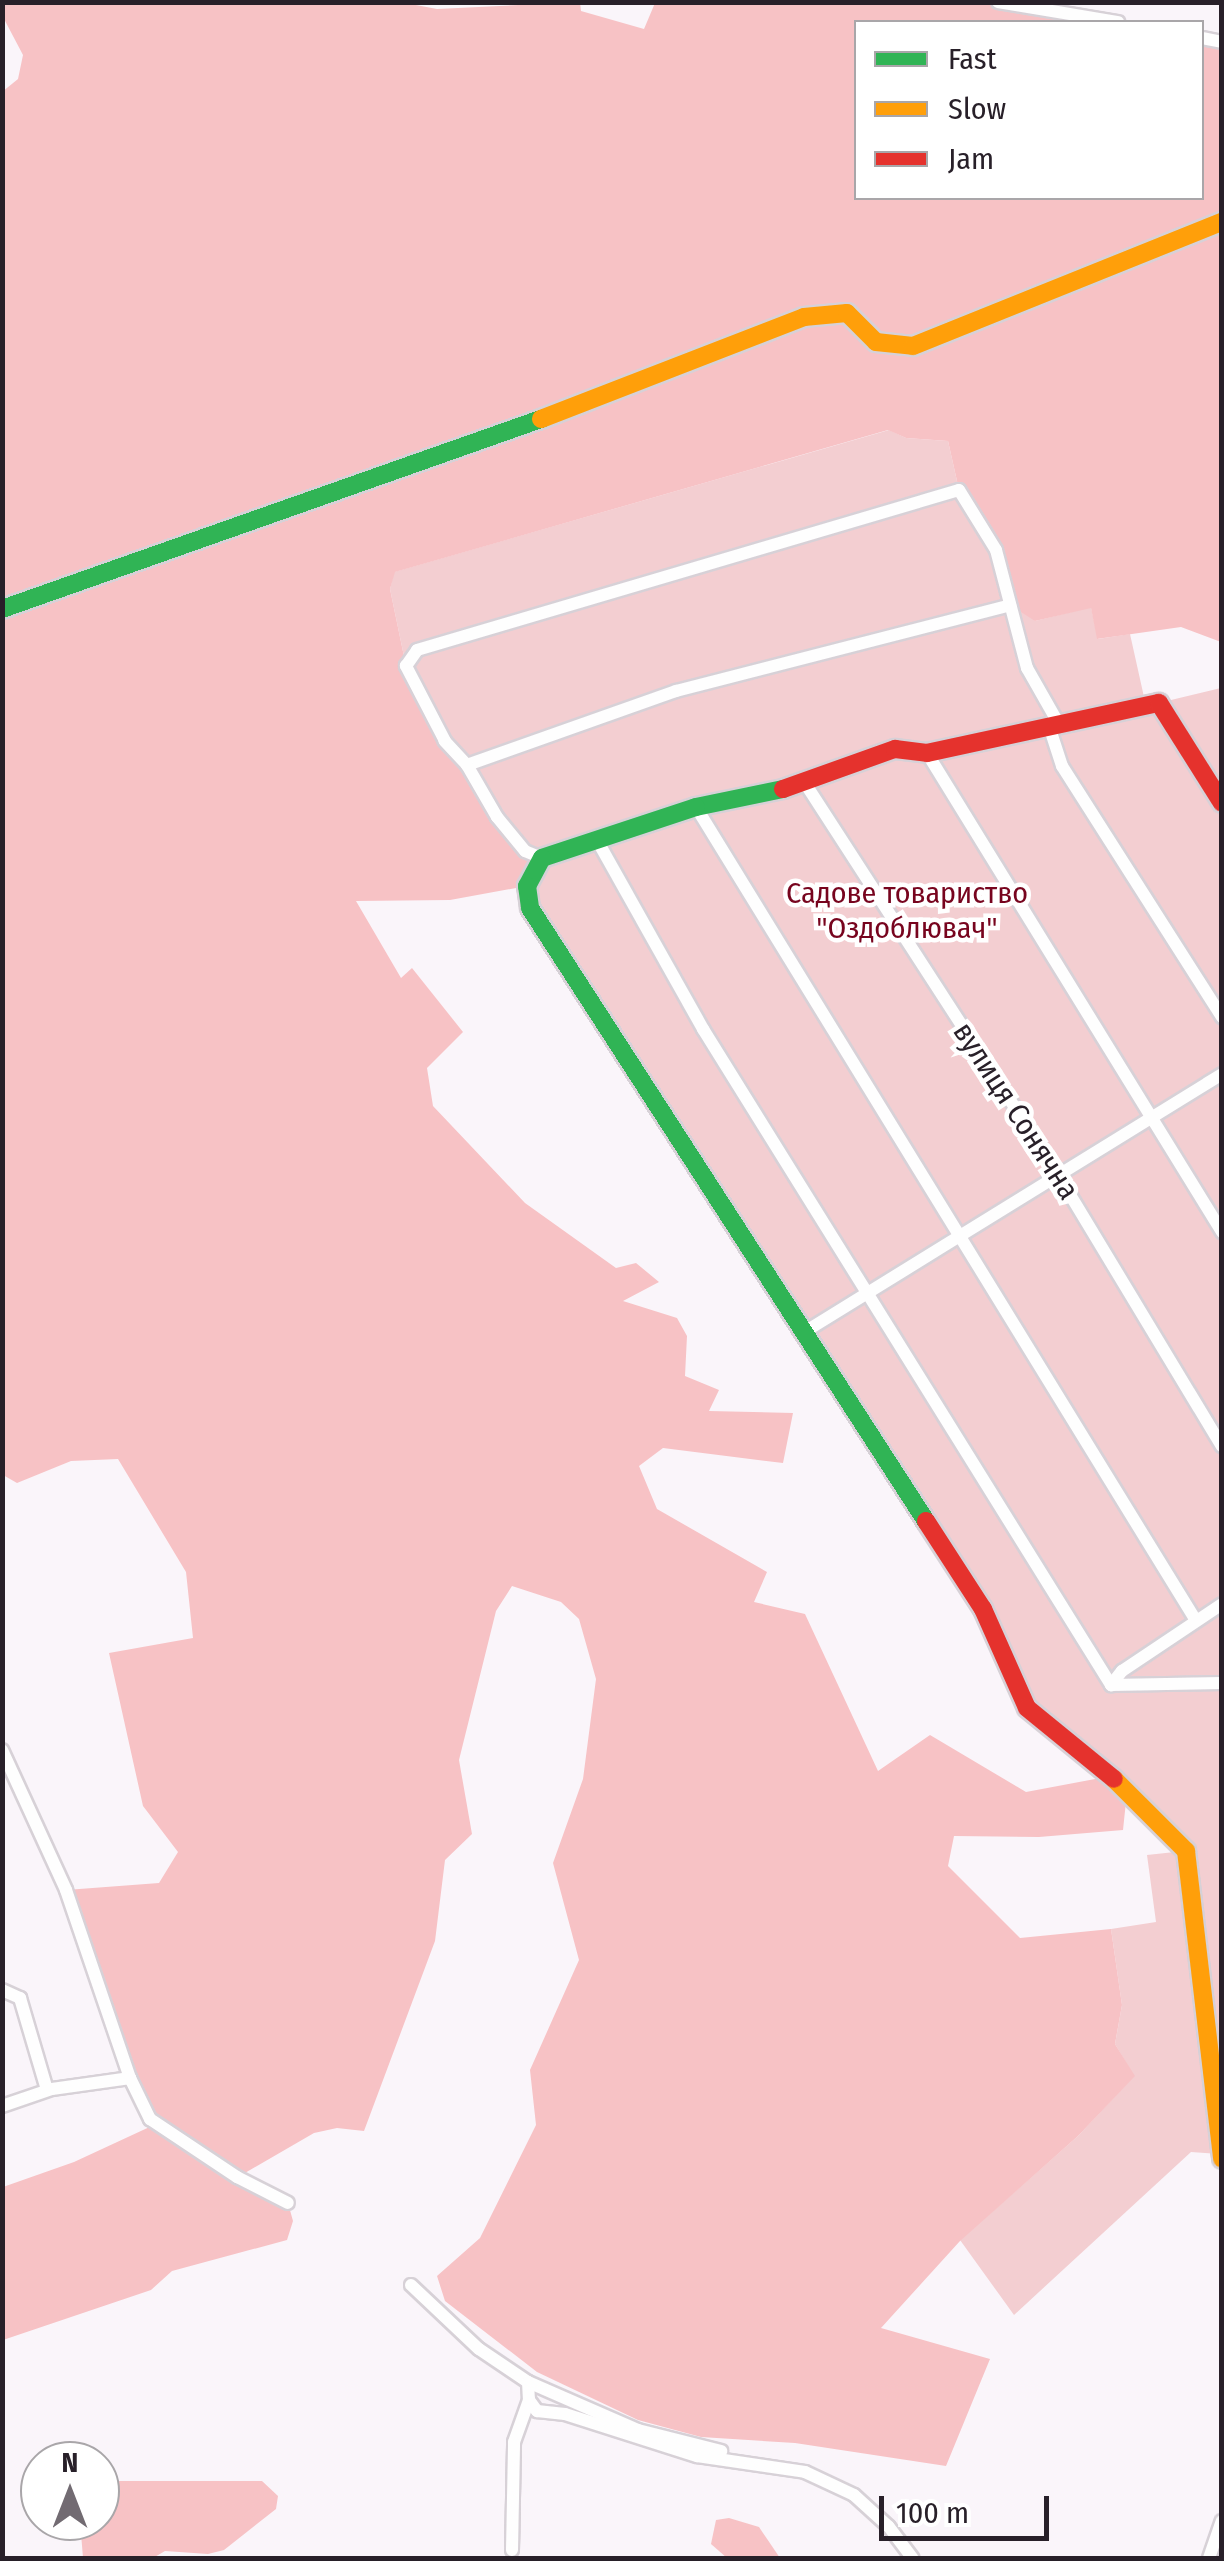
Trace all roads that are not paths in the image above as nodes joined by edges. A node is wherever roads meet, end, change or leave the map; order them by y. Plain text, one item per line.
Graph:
1 (998, 2) edge
2 (1106, 20) edge
3 (1222, 222) edge
4 (1010, 604) junction
5 (2, 609) edge
6 (1055, 728) junction
7 (927, 753) junction
8 (467, 765) junction
9 (802, 780) junction
10 (1222, 803) edge
11 (696, 808) junction
12 (597, 840) junction
13 (542, 858) junction
14 (1222, 1017) edge
15 (1222, 1074) edge
16 (1151, 1117) junction
17 (1057, 1174) junction
18 (1222, 1232) edge
19 (959, 1234) junction
20 (864, 1292) junction
21 (806, 1331) junction
22 (1222, 1446) edge
23 (1222, 1604) edge
24 (1194, 1619) junction
25 (1222, 1684) edge
26 (1111, 1685) junction
27 (2, 1750) edge
28 (3, 1990) edge
29 (1215, 2007) edge
30 (130, 2078) junction
31 (48, 2090) junction
32 (2, 2106) edge
33 (1222, 2159) edge
34 (288, 2204) dead end
35 (411, 2284) dead end
36 (528, 2382) junction
37 (529, 2400) junction
38 (721, 2450) dead end
39 (1222, 2521) edge
40 (512, 2550) dead end
41 (912, 2558) edge
42 (1209, 2558) edge

1 - 2 street
3 - 5 street
4 - 6 street
4 - 8 street
4 - 8 street
6 - 7 street
6 - 10 street
6 - 14 street
7 - 9 street
7 - 16 street
8 - 13 street
9 - 11 street
9 - 17 street, вулиця Сонячна
11 - 12 street
11 - 19 street
12 - 13 street
12 - 20 street
13 - 21 street
15 - 16 street
16 - 17 street
16 - 18 street
17 - 19 street
17 - 22 street, вулиця Сонячна
19 - 20 street
19 - 24 street
20 - 21 street
20 - 26 street
21 - 29 street
23 - 24 street
24 - 26 street
25 - 26 street
27 - 30 street
28 - 31 street
29 - 33 street
30 - 31 street
30 - 34 street
31 - 32 street
35 - 36 street
36 - 37 street
36 - 38 street
37 - 40 street
37 - 41 street
39 - 42 street

